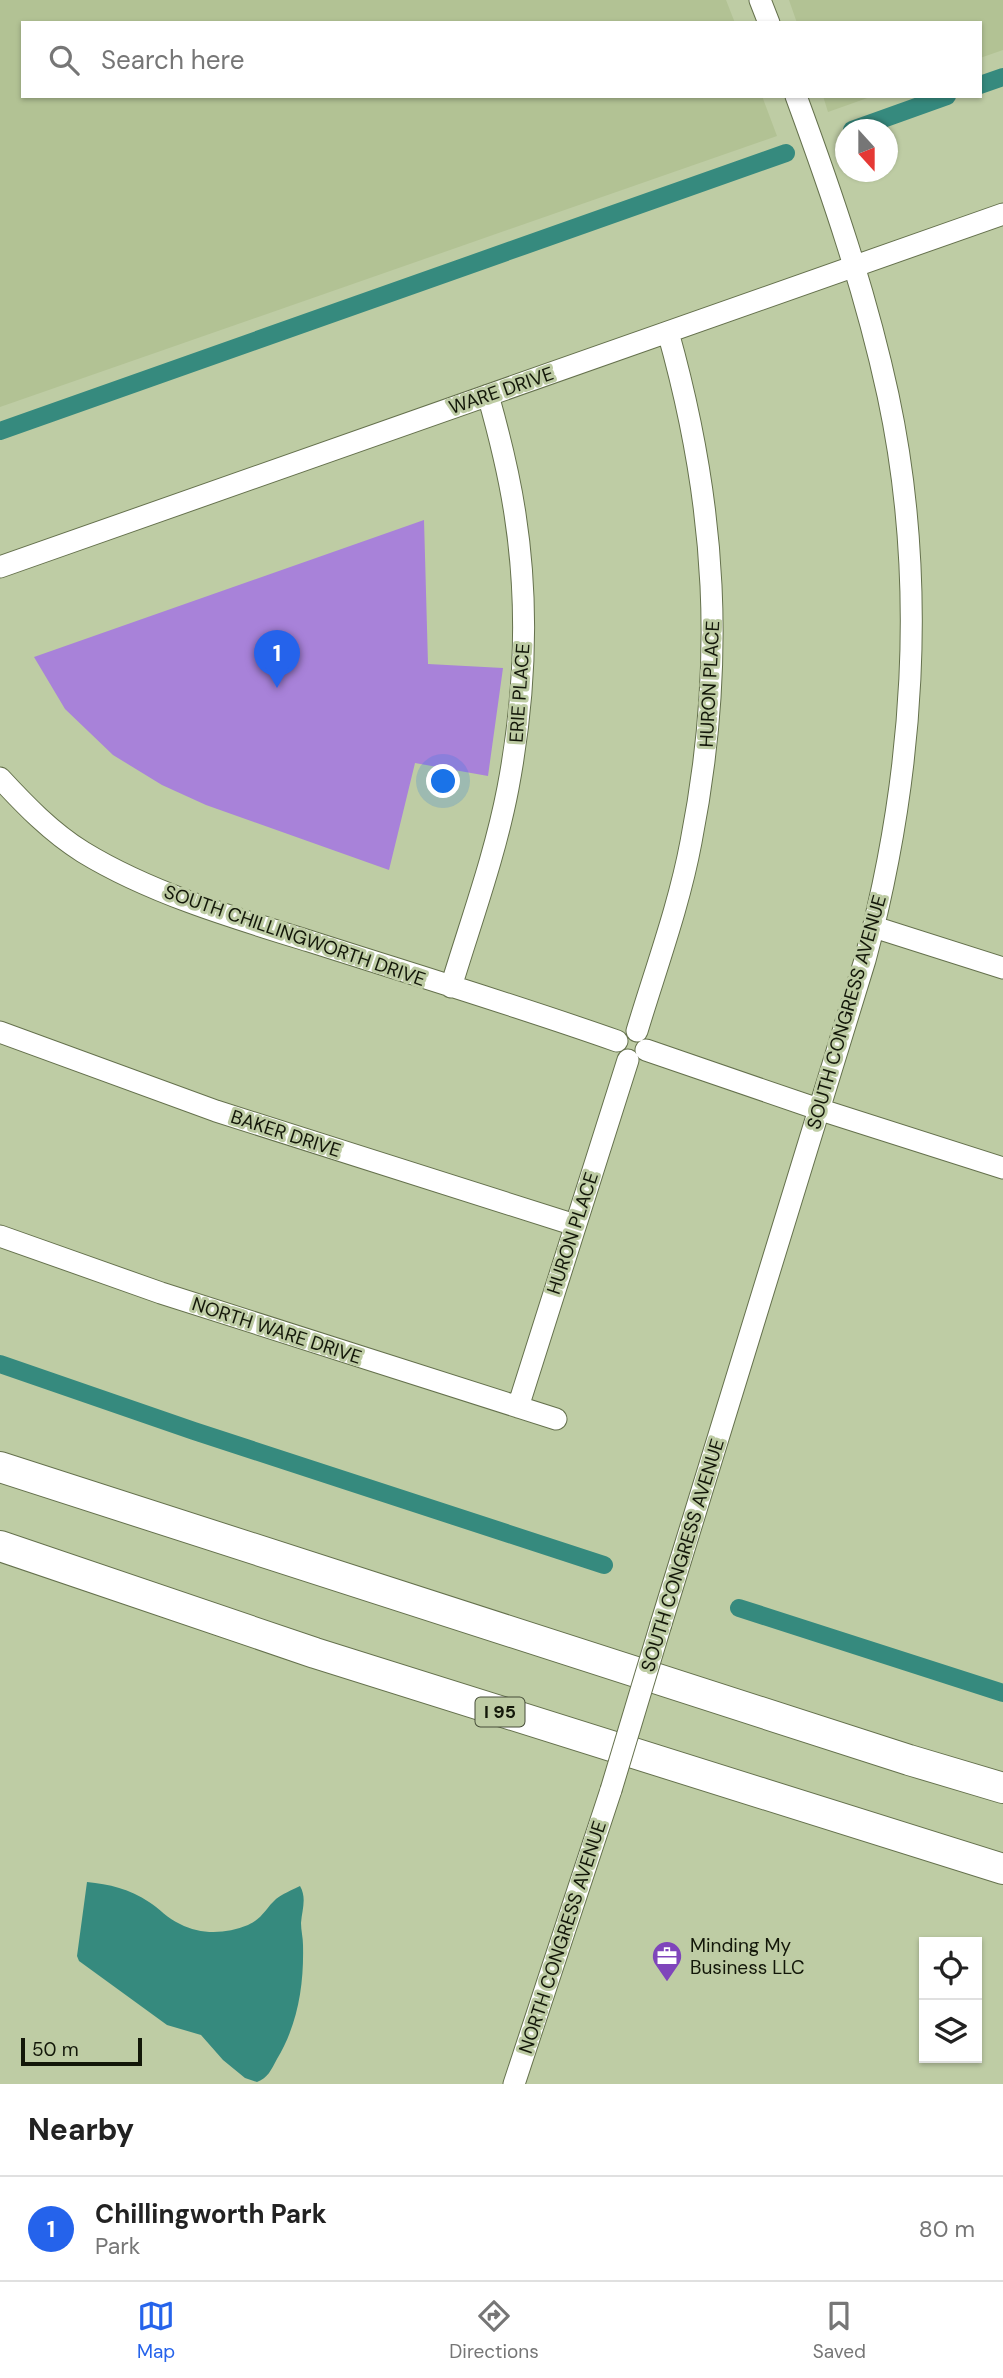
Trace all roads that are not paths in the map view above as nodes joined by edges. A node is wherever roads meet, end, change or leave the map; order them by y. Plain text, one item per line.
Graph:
1 (761, 0) edge
2 (768, 21) edge
3 (797, 98) edge
4 (1003, 215) edge
5 (855, 267) junction
6 (668, 332) junction
7 (488, 395) junction
8 (0, 567) edge
9 (0, 778) edge
10 (874, 928) junction
11 (1003, 968) edge
12 (451, 986) junction
13 (0, 1032) edge
14 (637, 1047) junction
15 (818, 1109) junction
16 (1003, 1168) edge
17 (575, 1225) junction
18 (0, 1236) edge
19 (517, 1406) junction
20 (556, 1419) dead end
21 (0, 1467) edge
22 (0, 1545) edge
23 (1003, 1788) edge
24 (611, 1790) joint
25 (1003, 1869) edge
26 (514, 2084) edge

1 - 2 street
3 - 5 street, SOUTH CONGRESS AVENUE
4 - 5 street, WARE DRIVE
5 - 6 street, WARE DRIVE
5 - 10 street, SOUTH CONGRESS AVENUE
6 - 7 street, WARE DRIVE
6 - 14 street, HURON PLACE
7 - 8 street, WARE DRIVE
7 - 12 street, ERIE PLACE
9 - 12 street, SOUTH CHILLINGWORTH DRIVE
10 - 11 street
10 - 15 street, SOUTH CONGRESS AVENUE
12 - 14 street, SOUTH CHILLINGWORTH DRIVE
13 - 17 street, BAKER DRIVE
14 - 15 street
14 - 17 street, HURON PLACE
15 - 16 street
15 - 24 street, SOUTH CONGRESS AVENUE, bridge
17 - 19 street, HURON PLACE
18 - 19 street, NORTH WARE DRIVE
19 - 20 street, NORTH WARE DRIVE
21 - 23 highway
22 - 25 highway, I 95
24 - 26 street, NORTH CONGRESS AVENUE

